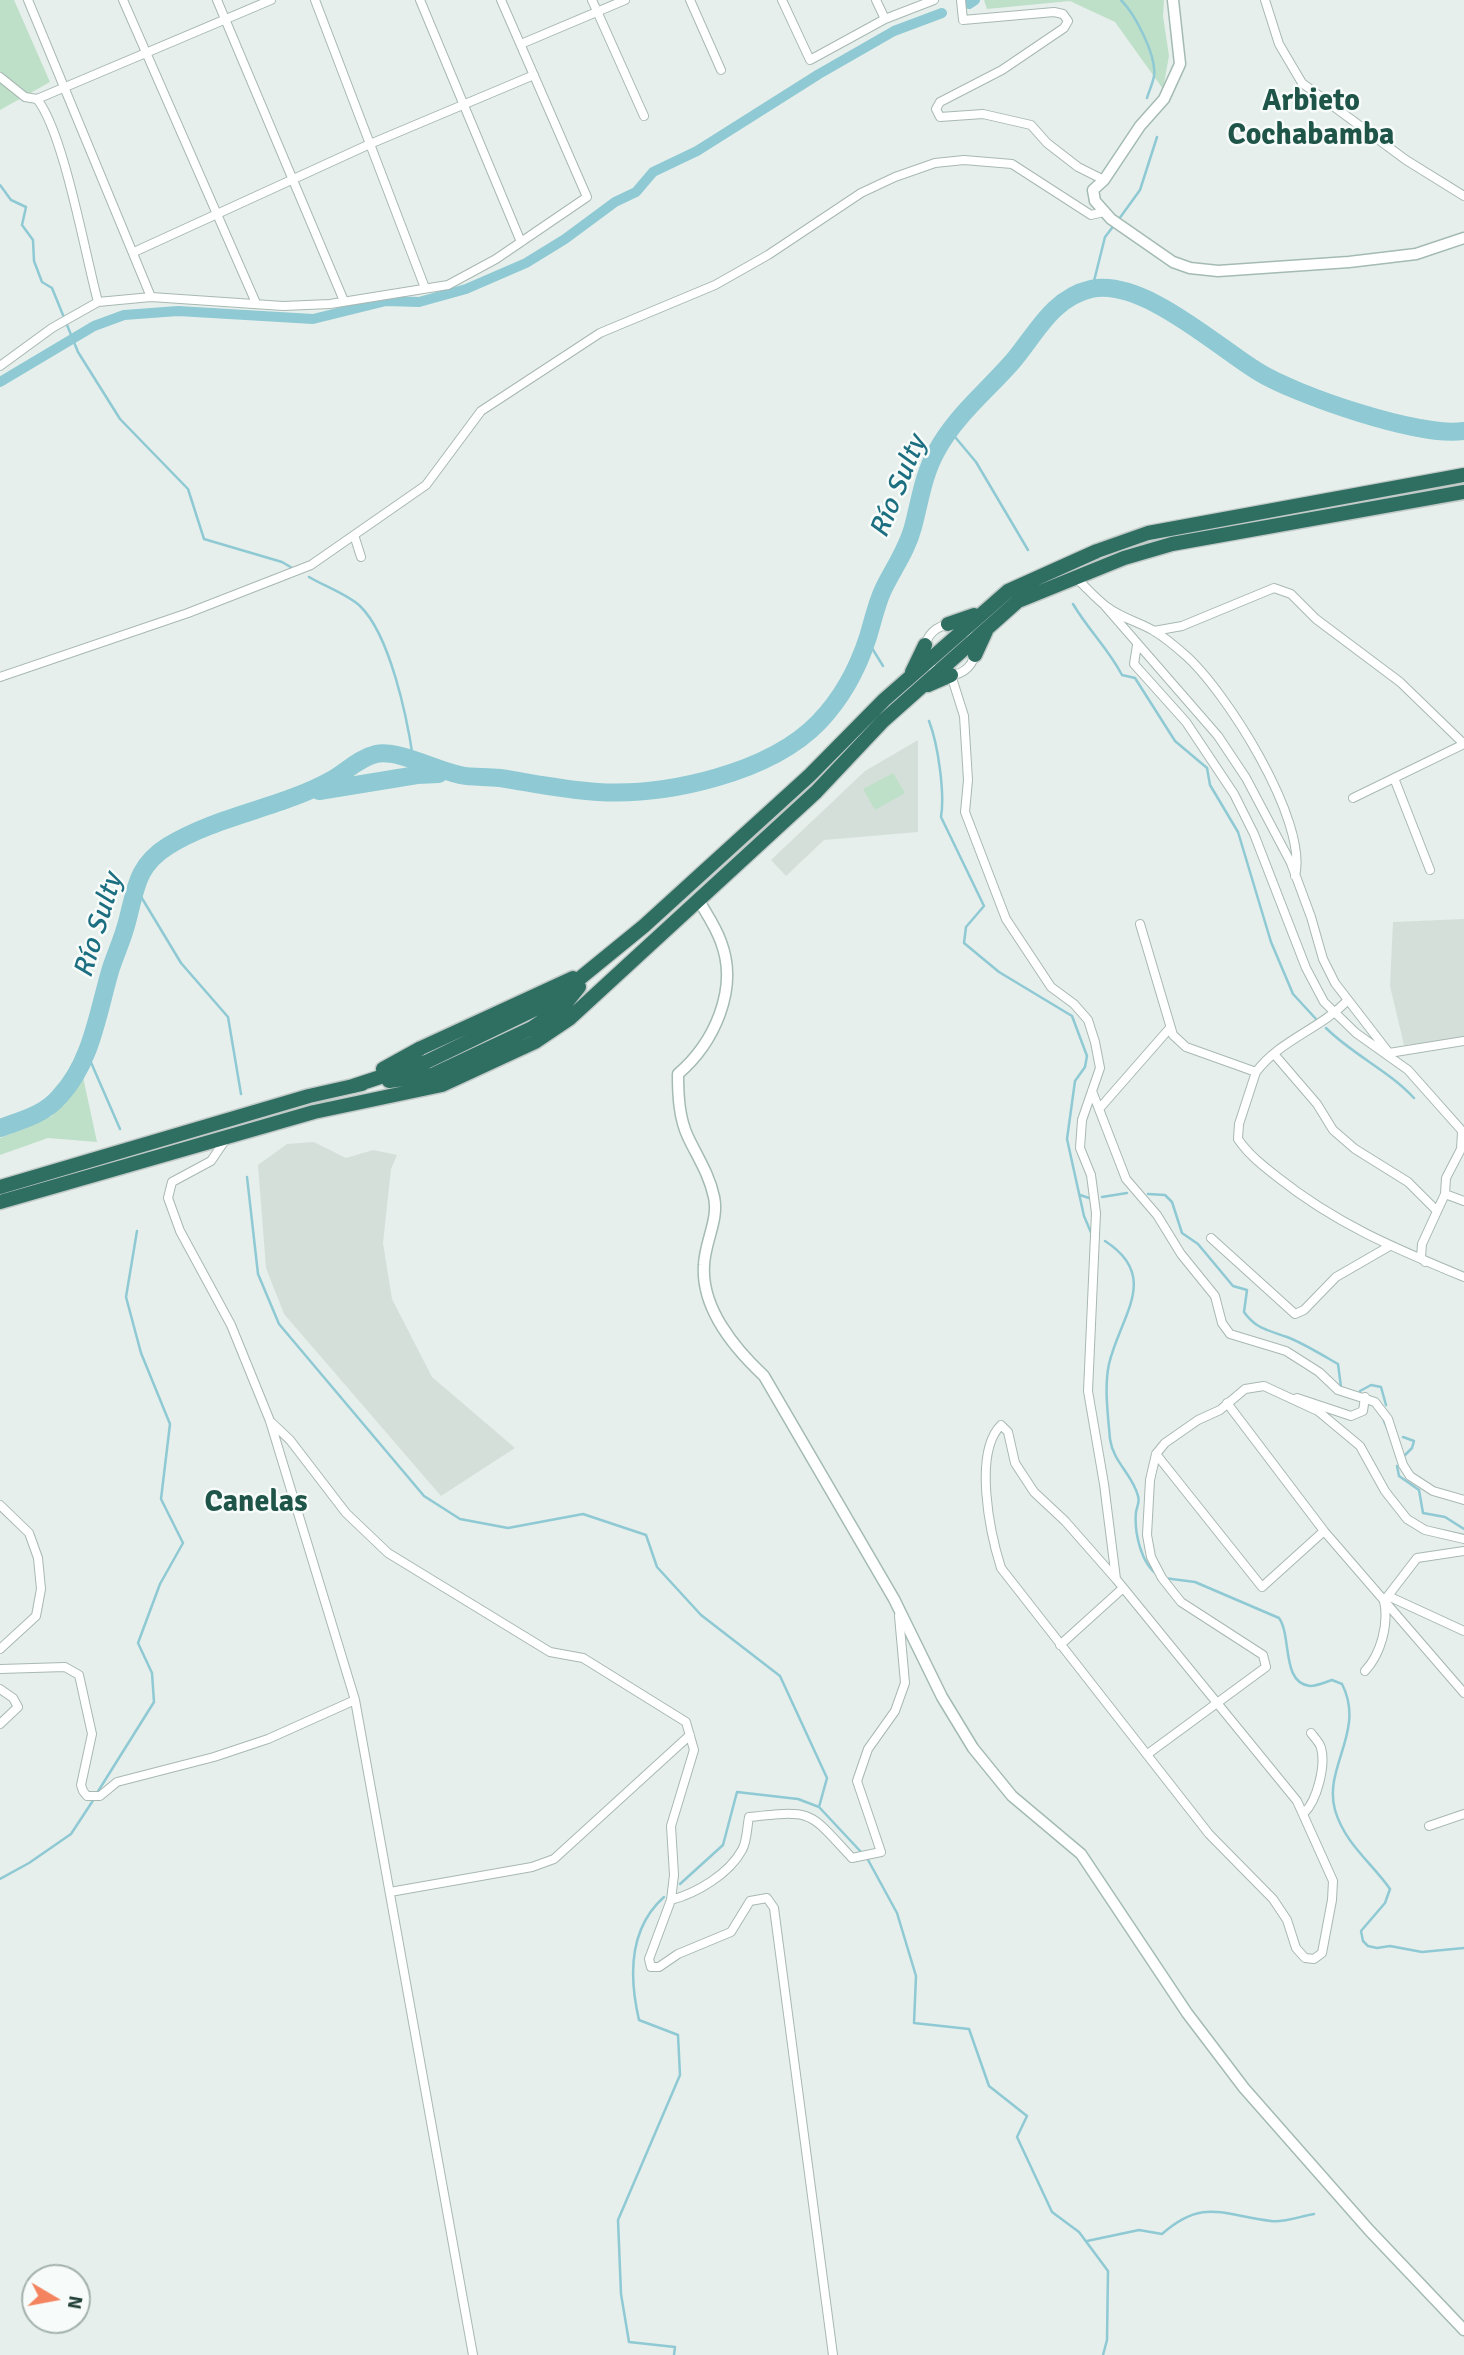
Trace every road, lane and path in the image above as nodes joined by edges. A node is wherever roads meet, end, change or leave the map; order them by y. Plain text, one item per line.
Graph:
1 (28, 0) edge
2 (123, 0) edge
3 (217, 0) edge
4 (271, 0) edge
5 (315, 0) edge
6 (420, 0) edge
7 (501, 0) edge
8 (592, 0) edge
9 (625, 0) edge
10 (690, 0) edge
11 (782, 0) edge
12 (876, 0) edge
13 (934, 0) edge
14 (961, 0) edge
15 (1173, 0) edge
16 (1265, 0) edge
17 (597, 11) junction
18 (225, 18) junction
19 (885, 19) junction
20 (521, 44) junction
21 (144, 52) junction
22 (721, 70) dead end
23 (534, 75) junction
24 (0, 76) edge
25 (64, 87) junction
26 (37, 99) junction
27 (464, 105) junction
28 (645, 116) dead end
29 (370, 144) junction
30 (294, 178) junction
31 (1104, 180) junction
32 (1464, 196) edge
33 (217, 214) junction
34 (1111, 218) junction
35 (1464, 238) edge
36 (521, 242) junction
37 (134, 252) junction
38 (425, 288) junction
39 (151, 297) junction
40 (99, 302) junction
41 (344, 302) junction
42 (256, 303) junction
43 (0, 366) edge
44 (1464, 475) edge
45 (1464, 492) edge
46 (355, 538) junction
47 (361, 557) dead end
48 (1076, 578) junction
49 (1105, 606) junction
50 (988, 617) junction
51 (948, 624) junction
52 (1154, 631) junction
53 (969, 633) junction
54 (925, 645) junction
55 (1137, 645) junction
56 (975, 655) junction
57 (938, 669) junction
58 (0, 677) edge
59 (912, 685) junction
60 (1464, 744) edge
61 (1394, 778) junction
62 (1353, 798) dead end
63 (1430, 870) dead end
64 (1295, 876) junction
65 (698, 898) junction
66 (1140, 925) dead end
67 (1347, 1001) junction
68 (1335, 1013) junction
69 (1169, 1029) junction
70 (1464, 1041) edge
71 (1389, 1053) junction
72 (1274, 1054) junction
73 (1256, 1072) junction
74 (1092, 1091) junction
75 (1099, 1109) junction
76 (1463, 1133) edge
77 (226, 1139) junction
78 (0, 1187) edge
79 (1445, 1194) junction
80 (1464, 1201) edge
81 (0, 1202) edge
82 (1437, 1211) junction
83 (1211, 1238) dead end
84 (1388, 1247) junction
85 (1425, 1262) junction
86 (1464, 1276) edge
87 (1288, 1396) junction
88 (1365, 1397) junction
89 (1227, 1403) junction
90 (270, 1421) junction
91 (1156, 1454) junction
92 (1464, 1500) edge
93 (0, 1505) edge
94 (1324, 1531) junction
95 (1464, 1539) edge
96 (1464, 1551) edge
97 (1116, 1579) junction
98 (1122, 1588) junction
99 (894, 1599) junction
100 (1386, 1599) junction
101 (1464, 1631) edge
102 (1060, 1645) junction
103 (0, 1649) edge
104 (1, 1666) edge
105 (1365, 1671) dead end
106 (0, 1689) edge
107 (1464, 1693) edge
108 (355, 1700) junction
109 (1217, 1703) junction
110 (0, 1724) edge
111 (1311, 1733) dead end
112 (690, 1735) junction
113 (1149, 1753) junction
114 (1304, 1813) junction
115 (1464, 1814) edge
116 (1429, 1826) dead end
117 (390, 1892) junction
118 (671, 1900) junction
119 (1464, 2330) edge
120 (472, 2355) edge
121 (833, 2355) edge

1 - 25 street
2 - 21 street
3 - 18 street
4 - 18 street
5 - 29 street
6 - 27 street
7 - 20 street
8 - 17 street
9 - 17 street
10 - 22 street
11 - 19 street
12 - 19 street
13 - 19 street
14 - 31 street
15 - 31 street
16 - 32 street
17 - 20 street
17 - 28 street
18 - 21 street
18 - 30 street
20 - 23 street
21 - 25 street
21 - 33 street
23 - 27 street
23 - 36 street
24 - 26 street
25 - 26 street
25 - 37 street
26 - 40 street
27 - 29 street
27 - 36 street
29 - 30 street
29 - 38 street
30 - 33 street
30 - 41 street
31 - 34 street
33 - 37 street
33 - 42 street
34 - 35 street
34 - 46 street
36 - 38 street
37 - 39 street
38 - 41 street
39 - 40 street
39 - 42 street
40 - 43 street
41 - 42 street
44 - 50 highway
45 - 48 highway
46 - 47 street
46 - 58 street
48 - 49 street
48 - 50 highway
49 - 52 street
49 - 55 street
50 - 51 highway
50 - 53 highway
50 - 56 highway
51 - 53 street
51 - 54 street
52 - 60 street
52 - 64 street
53 - 56 street
53 - 57 highway
54 - 57 street
54 - 59 highway
55 - 64 street
55 - 68 street
56 - 57 street
57 - 59 highway
57 - 74 street
59 - 65 highway
59 - 78 highway
60 - 61 street
61 - 62 street
61 - 63 street
64 - 67 street
65 - 77 highway
65 - 99 street
66 - 69 street
67 - 68 street
67 - 71 street
68 - 71 street
68 - 72 street
69 - 73 street
69 - 75 street
70 - 71 street
71 - 76 street
72 - 73 street
72 - 82 street
73 - 84 street
74 - 75 street
74 - 97 street
75 - 88 street
76 - 79 street
77 - 81 highway
77 - 90 street
79 - 80 street
79 - 82 street
82 - 85 street
83 - 84 street
84 - 85 street
85 - 86 street
87 - 88 street
87 - 89 street
87 - 95 street
88 - 92 street
89 - 91 street
89 - 94 street
90 - 108 street
90 - 112 street
91 - 94 street
91 - 109 street
93 - 103 street
94 - 100 street
96 - 100 street
97 - 98 street
97 - 102 street
98 - 102 street
98 - 109 street
99 - 118 street
99 - 119 street
100 - 101 street
100 - 105 street
100 - 107 street
102 - 113 street
104 - 108 street
106 - 110 street
108 - 117 street
109 - 113 street
109 - 114 street
111 - 114 street
112 - 117 street
112 - 118 street
113 - 114 street
115 - 116 street
117 - 120 street
118 - 121 street

